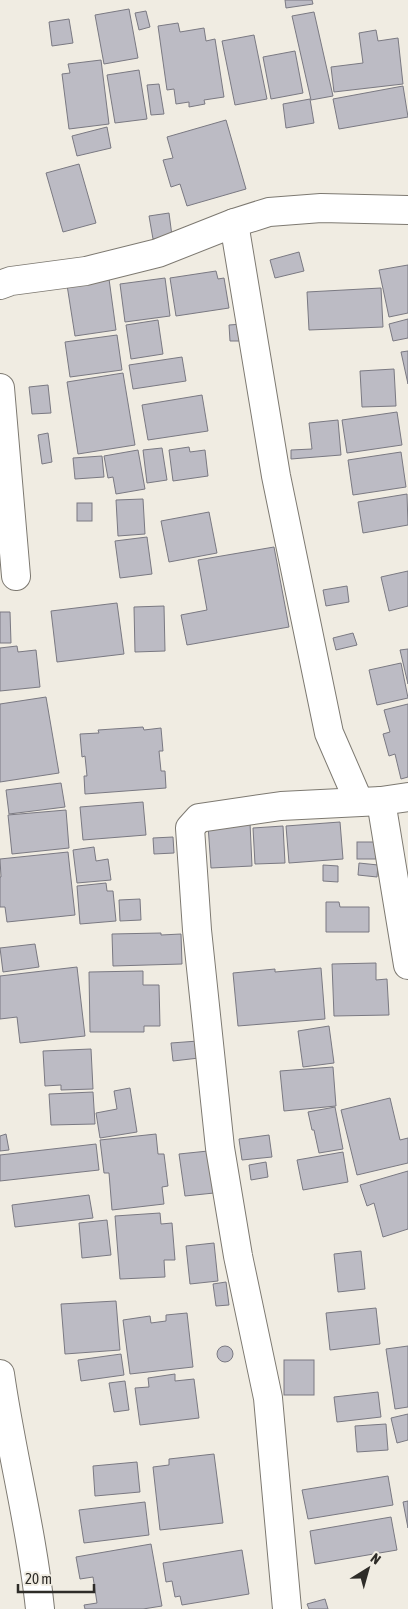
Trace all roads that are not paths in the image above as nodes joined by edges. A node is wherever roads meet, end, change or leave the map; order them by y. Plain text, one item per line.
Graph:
1 (408, 210) edge
2 (234, 223) junction
3 (0, 285) edge
4 (0, 388) edge
5 (16, 576) dead end
6 (408, 797) edge
7 (370, 802) junction
8 (408, 965) edge
9 (0, 1374) edge
10 (40, 1609) edge
11 (288, 1609) edge

1 - 2 street
2 - 3 street
2 - 7 street
4 - 5 street
6 - 7 street
7 - 8 street
7 - 11 street
9 - 10 street

